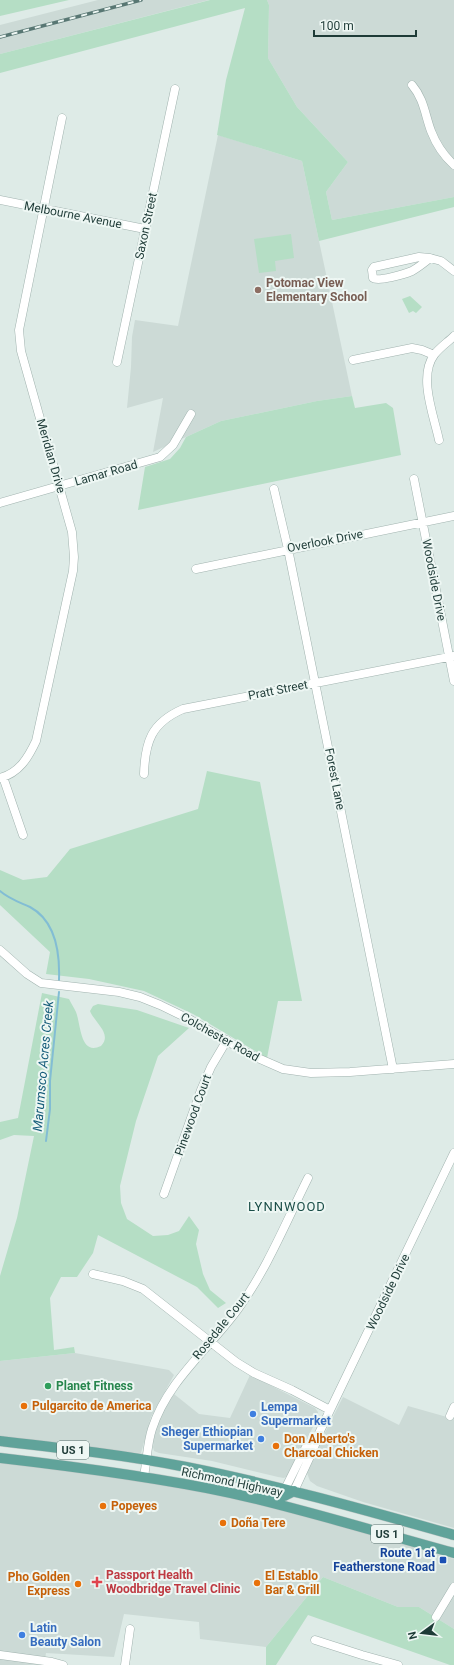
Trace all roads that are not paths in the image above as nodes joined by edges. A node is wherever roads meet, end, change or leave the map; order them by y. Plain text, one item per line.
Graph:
1 (412, 85) dead end
2 (175, 89) dead end
3 (62, 118) dead end
4 (454, 166) edge
5 (0, 200) edge
6 (43, 209) junction
7 (145, 230) junction
8 (430, 258) junction
9 (454, 271) edge
10 (454, 336) edge
11 (434, 356) junction
12 (353, 360) dead end
13 (117, 362) dead end
14 (190, 414) dead end
15 (439, 440) dead end
16 (414, 479) dead end
17 (59, 486) junction
18 (274, 489) dead end
19 (0, 503) edge
20 (454, 516) edge
21 (422, 522) junction
22 (288, 549) junction
23 (196, 569) dead end
24 (452, 656) edge
25 (454, 681) edge
26 (316, 682) junction
27 (144, 774) dead end
28 (1, 778) edge
29 (23, 835) dead end
30 (0, 950) edge
31 (227, 1040) junction
32 (454, 1064) edge
33 (392, 1069) junction
34 (454, 1153) edge
35 (308, 1178) dead end
36 (164, 1194) dead end
37 (93, 1274) dead end
38 (211, 1342) junction
39 (454, 1407) edge
40 (330, 1410) junction
41 (450, 1416) dead end
42 (0, 1441) edge
43 (0, 1458) edge
44 (147, 1460) junction
45 (144, 1476) junction
46 (290, 1490) junction
47 (250, 1498) junction
48 (454, 1535) edge
49 (454, 1553) edge
50 (454, 1587) edge
51 (436, 1617) dead end
52 (130, 1628) dead end
53 (315, 1640) dead end
54 (0, 1655) edge
55 (63, 1665) edge
56 (125, 1665) edge
57 (398, 1665) edge

1 - 4 street
2 - 7 street, Saxon Street
3 - 6 street, Meridian Drive
5 - 6 street, Melbourne Avenue
6 - 7 street, Melbourne Avenue
6 - 17 street, Meridian Drive
7 - 13 street, Saxon Street
8 - 8 street
8 - 9 street
10 - 11 street
11 - 12 street
11 - 15 street
14 - 17 street, Lamar Road
16 - 21 street, Woodside Drive
17 - 19 street, Lamar Road
17 - 28 street, Meridian Drive
18 - 22 street, Forest Lane
20 - 21 street, Overlook Drive
21 - 22 street, Overlook Drive
21 - 24 street, Woodside Drive
22 - 23 street, Overlook Drive
22 - 26 street, Forest Lane
24 - 25 street, Woodside Drive
24 - 26 street, Pratt Street
26 - 27 street, Pratt Street
26 - 33 street, Forest Lane
28 - 29 street
30 - 31 street, Colchester Road
31 - 33 street, Colchester Road
31 - 36 street, Pinewood Court
32 - 33 street, Colchester Road
34 - 40 street, Woodside Drive
35 - 38 street, Rosedale Court
37 - 38 street
38 - 40 street
38 - 44 street, Rosedale Court
39 - 41 street
40 - 46 street, Woodside Drive
42 - 44 main road, Richmond Highway / US 1
43 - 45 main road, Richmond Highway / US 1
44 - 45 street, Rosedale Court
44 - 46 main road, Richmond Highway / US 1
45 - 47 main road, Richmond Highway / US 1
46 - 47 main road
46 - 48 main road, Richmond Highway / US 1
47 - 49 main road, Richmond Highway / US 1
50 - 51 street
52 - 56 street
53 - 57 street
54 - 55 street

